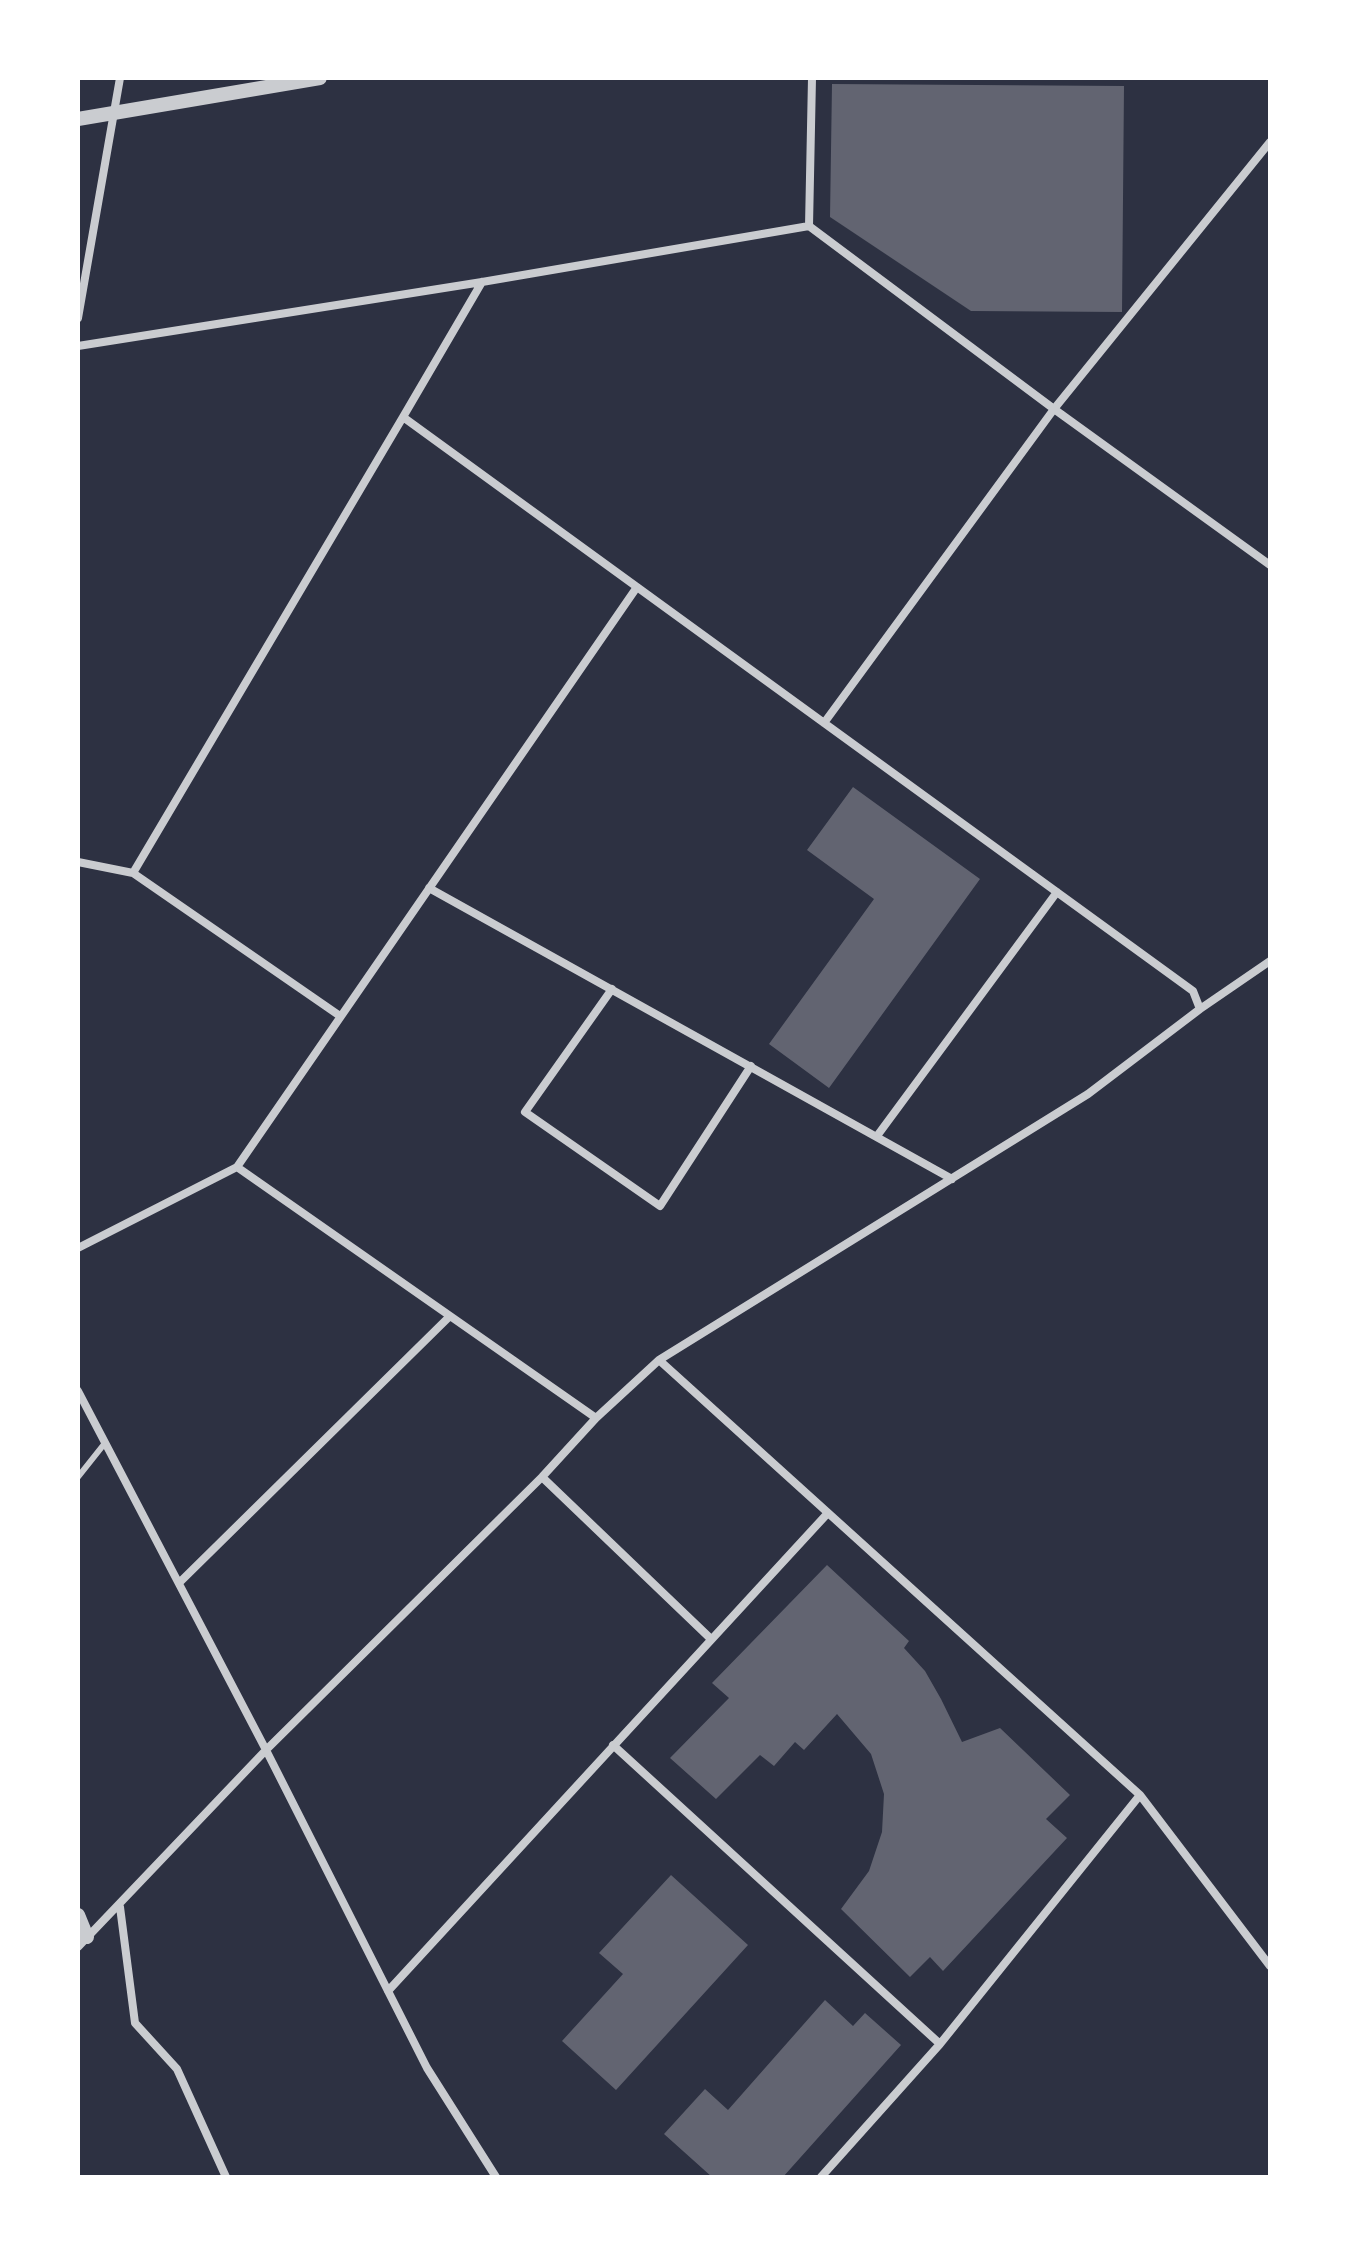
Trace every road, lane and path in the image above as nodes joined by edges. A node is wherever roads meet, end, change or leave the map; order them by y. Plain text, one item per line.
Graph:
1 (120, 78) edge
2 (320, 78) edge
3 (812, 78) edge
4 (112, 113) junction
5 (78, 119) edge
6 (1270, 142) edge
7 (809, 226) junction
8 (482, 282) junction
9 (79, 302) edge
10 (78, 318) edge
11 (78, 346) edge
12 (1054, 409) junction
13 (403, 417) junction
14 (1270, 565) edge
15 (637, 587) junction
16 (824, 723) junction
17 (78, 862) edge
18 (133, 873) junction
19 (429, 888) junction
20 (1057, 892) junction
21 (1270, 961) edge
22 (612, 989) junction
23 (1200, 1009) junction
24 (340, 1016) junction
25 (751, 1066) junction
26 (877, 1136) junction
27 (237, 1167) junction
28 (952, 1179) junction
29 (78, 1248) edge
30 (449, 1317) junction
31 (659, 1360) junction
32 (78, 1391) edge
33 (596, 1418) junction
34 (105, 1443) junction
35 (78, 1477) edge
36 (542, 1477) junction
37 (827, 1514) junction
38 (179, 1583) junction
39 (711, 1639) junction
40 (613, 1745) junction
41 (266, 1750) junction
42 (1140, 1795) junction
43 (120, 1907) junction
44 (78, 1915) edge
45 (81, 1941) edge
46 (1270, 1966) edge
47 (388, 1991) junction
48 (940, 2044) junction
49 (226, 2177) edge
50 (496, 2177) edge
51 (821, 2177) edge

1 - 4 street
2 - 4 street
3 - 7 street
4 - 5 street
4 - 9 street
6 - 12 street
7 - 8 street
7 - 12 street
8 - 11 street
8 - 13 street
9 - 10 street
12 - 14 street
12 - 16 street
13 - 15 street
13 - 18 street
15 - 16 street
15 - 19 street
16 - 20 street
17 - 18 street
18 - 24 street
19 - 22 street
19 - 24 street
20 - 23 street
20 - 26 street
21 - 23 street
22 - 25 street
22 - 25 street
23 - 28 street
24 - 27 street
25 - 26 street
26 - 28 street
27 - 29 street
27 - 30 street
28 - 31 street
30 - 33 street
30 - 38 street
31 - 33 street
31 - 37 street
32 - 34 street
33 - 36 street
34 - 35 lane
34 - 38 street
36 - 39 street
36 - 41 street
37 - 39 street
37 - 42 street
38 - 41 street
39 - 40 street
40 - 47 street
40 - 48 street
41 - 43 street
41 - 47 street
42 - 46 street
42 - 48 street
43 - 45 street
43 - 49 street
44 - 45 street
47 - 50 street
48 - 51 street

